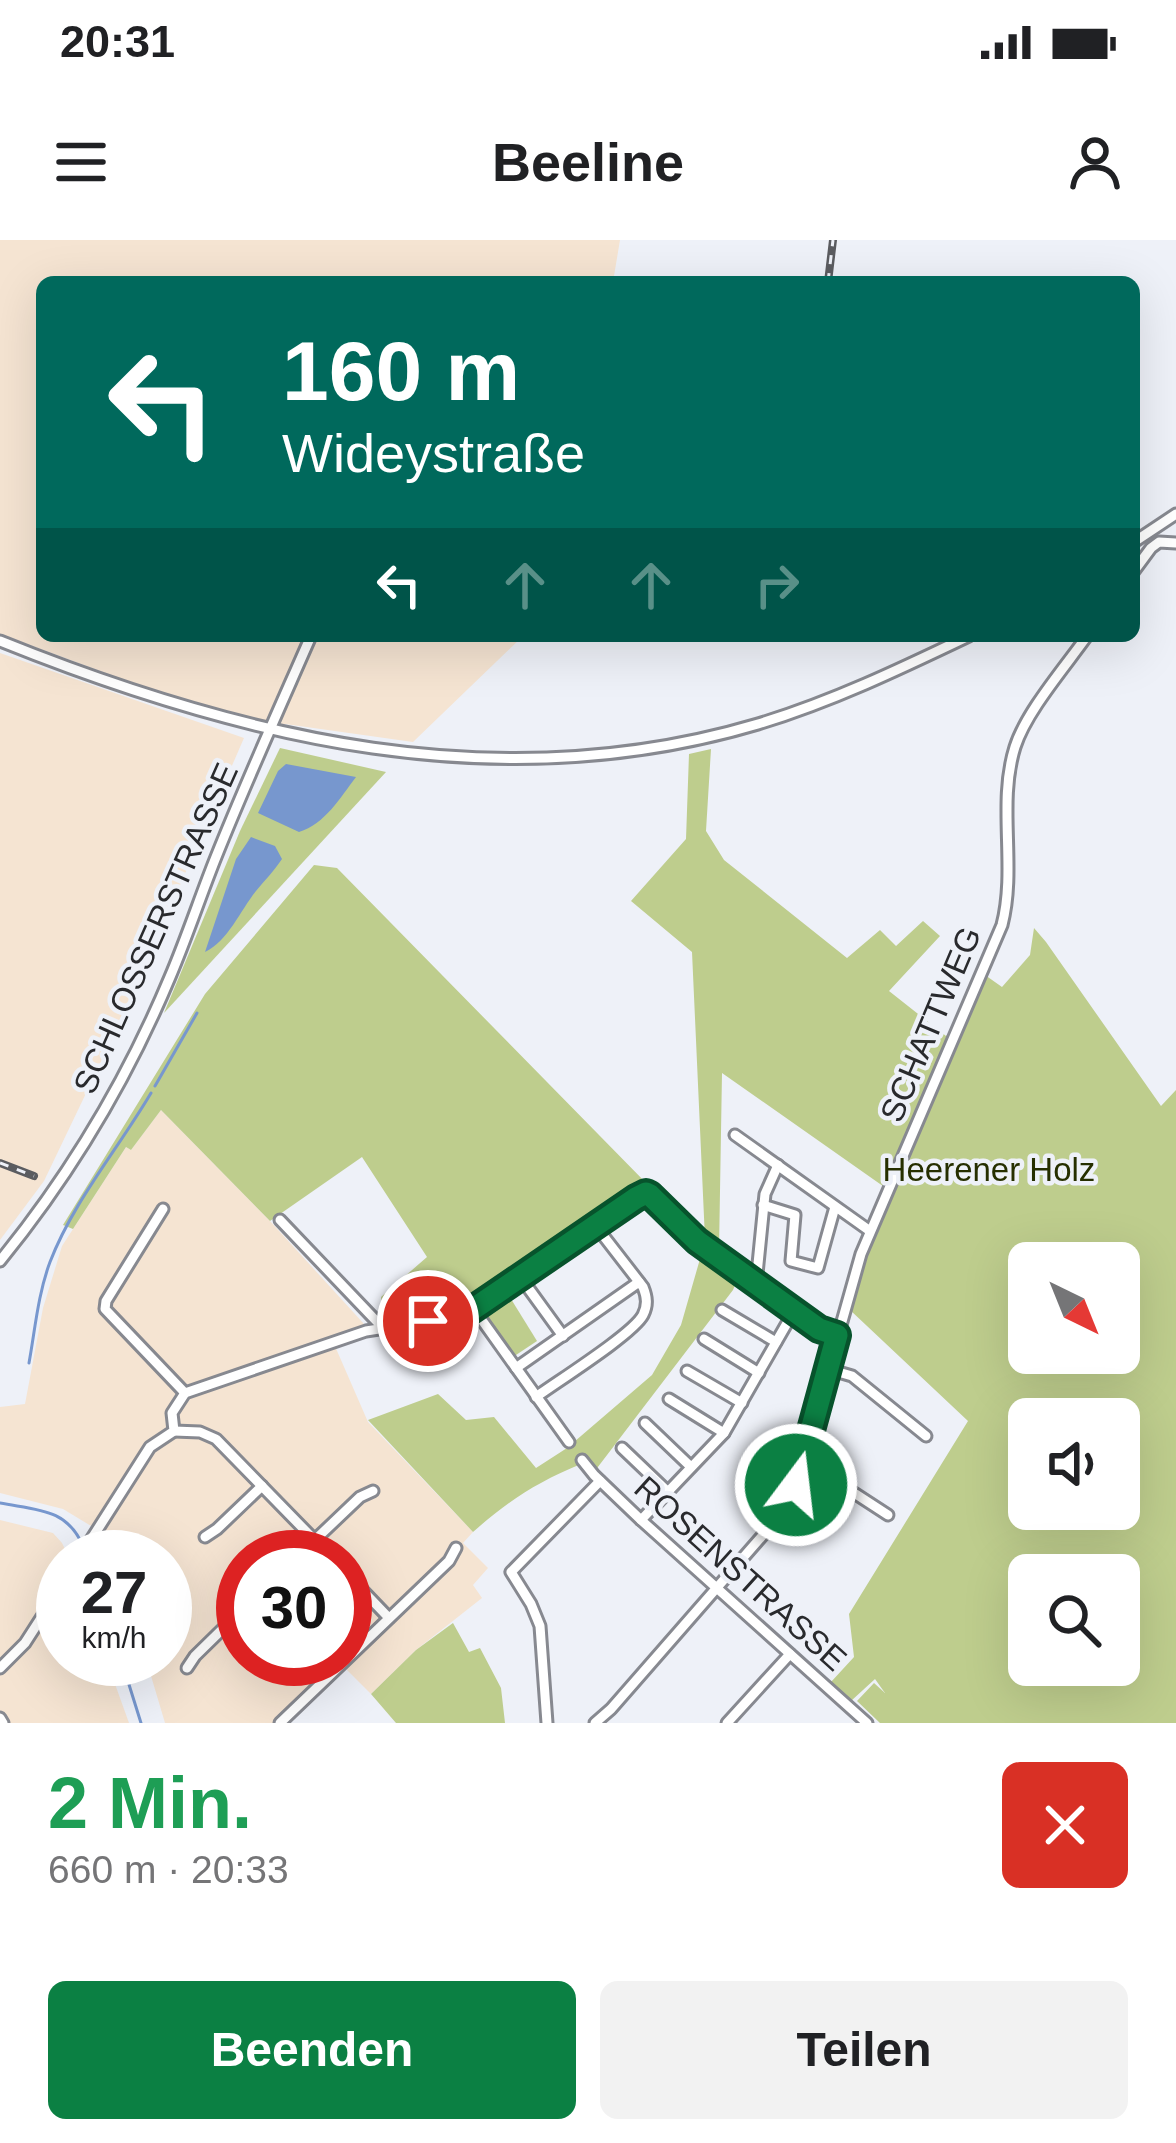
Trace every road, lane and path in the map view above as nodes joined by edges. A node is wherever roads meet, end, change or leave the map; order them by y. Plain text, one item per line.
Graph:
1 (1176, 514) edge
2 (1140, 538) edge
3 (1176, 543) edge
4 (1140, 562) edge
5 (0, 641) edge
6 (308, 642) edge
7 (956, 642) edge
8 (1083, 642) edge
9 (270, 730) junction
10 (735, 1135) dead end
11 (778, 1165) junction
12 (764, 1205) junction
13 (836, 1207) junction
14 (163, 1209) dead end
15 (280, 1220) dead end
16 (595, 1225) junction
17 (870, 1231) junction
18 (0, 1261) edge
19 (521, 1278) junction
20 (639, 1282) junction
21 (755, 1283) junction
22 (474, 1309) junction
23 (722, 1310) dead end
24 (794, 1311) junction
25 (382, 1328) junction
26 (837, 1335) junction
27 (563, 1336) junction
28 (704, 1339) dead end
29 (776, 1342) junction
30 (516, 1368) junction
31 (828, 1369) junction
32 (687, 1370) dead end
33 (760, 1373) junction
34 (185, 1393) junction
35 (536, 1396) junction
36 (669, 1399) dead end
37 (742, 1403) junction
38 (645, 1423) dead end
39 (174, 1432) junction
40 (724, 1433) junction
41 (926, 1436) dead end
42 (569, 1442) dead end
43 (622, 1448) dead end
44 (582, 1460) dead end
45 (691, 1467) junction
46 (801, 1469) junction
47 (600, 1481) junction
48 (262, 1486) junction
49 (373, 1491) dead end
50 (667, 1491) junction
51 (888, 1515) dead end
52 (641, 1520) junction
53 (97, 1530) edge
54 (305, 1530) edge
55 (325, 1530) edge
56 (205, 1537) dead end
57 (455, 1548) dead end
58 (717, 1587) junction
59 (372, 1600) edge
60 (389, 1618) junction
61 (36, 1626) edge
62 (216, 1636) edge
63 (790, 1654) junction
64 (192, 1660) edge
65 (0, 1668) edge
66 (858, 1720) edge
67 (280, 1723) edge
68 (547, 1723) edge
69 (595, 1723) edge
70 (727, 1723) edge

1 - 2 street
3 - 4 street
5 - 9 street
6 - 9 street, SCHLOSSERSTRASSE
7 - 9 street
8 - 17 street, SCHATTWEG
9 - 18 street, SCHLOSSERSTRASSE
10 - 11 street
11 - 12 street
11 - 13 street
12 - 13 street
12 - 21 street
13 - 17 street
14 - 34 street
15 - 25 street
16 - 19 street
16 - 20 street
16 - 21 street
17 - 26 street, SCHATTWEG
19 - 22 street
19 - 27 street
20 - 27 street
20 - 35 street
21 - 24 street
22 - 25 street
22 - 30 street
23 - 29 street
24 - 26 street
24 - 29 street
25 - 34 street
26 - 31 street, SCHATTWEG
27 - 30 street
28 - 33 street
29 - 33 street
30 - 35 street
31 - 41 street
31 - 46 street, SCHATTWEG
32 - 37 street
33 - 37 street
34 - 39 street
35 - 42 street
36 - 40 street
37 - 40 street
38 - 45 street
39 - 48 street
39 - 53 street
40 - 45 street
43 - 50 street
44 - 47 street, ROSENSTRASSE
45 - 50 street
46 - 51 street
46 - 58 street, SCHATTWEG
47 - 52 street, ROSENSTRASSE
47 - 68 street
48 - 54 street
48 - 56 street
49 - 55 street
50 - 52 street
52 - 58 street, ROSENSTRASSE
57 - 60 street
58 - 63 street, ROSENSTRASSE
58 - 69 street, SCHATTWEG
59 - 60 street
60 - 67 street
61 - 65 street
62 - 64 street
63 - 66 street, ROSENSTRASSE
63 - 70 street

